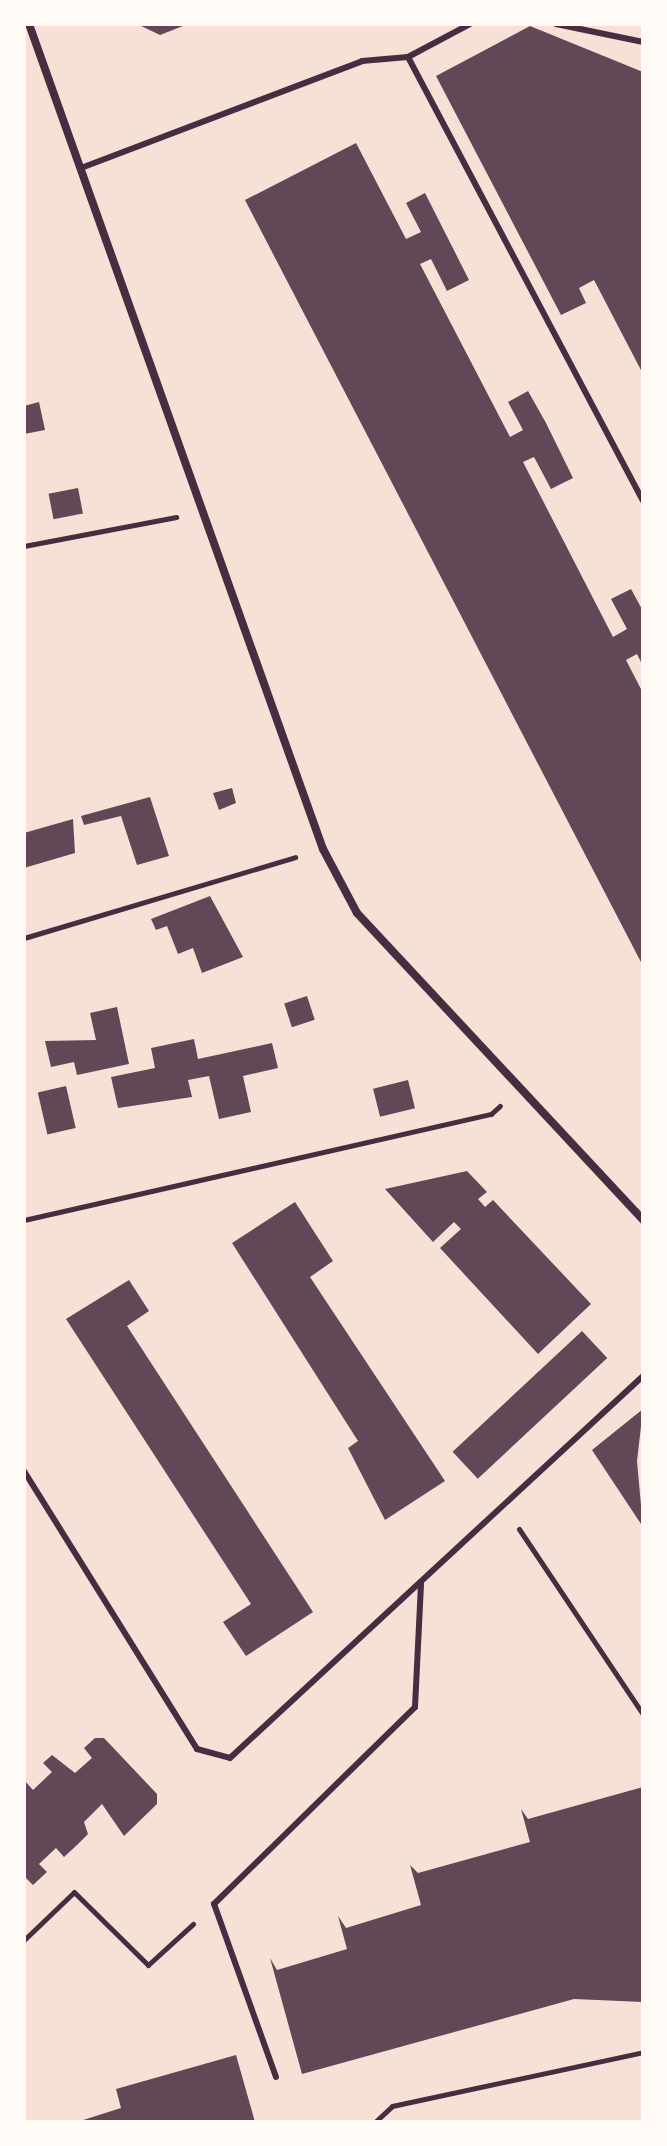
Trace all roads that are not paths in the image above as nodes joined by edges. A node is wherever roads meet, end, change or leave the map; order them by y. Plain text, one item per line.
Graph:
1 (29, 24) edge
2 (470, 24) edge
3 (556, 24) edge
4 (643, 42) edge
5 (408, 57) junction
6 (81, 168) junction
7 (643, 501) edge
8 (643, 1220) edge
9 (643, 1376) edge
10 (24, 1471) edge
11 (421, 1583) junction
12 (276, 2077) dead end

1 - 6 street
2 - 5 lane
3 - 4 lane
5 - 6 lane
5 - 7 lane
6 - 8 street
9 - 11 lane
10 - 11 lane
11 - 12 lane

